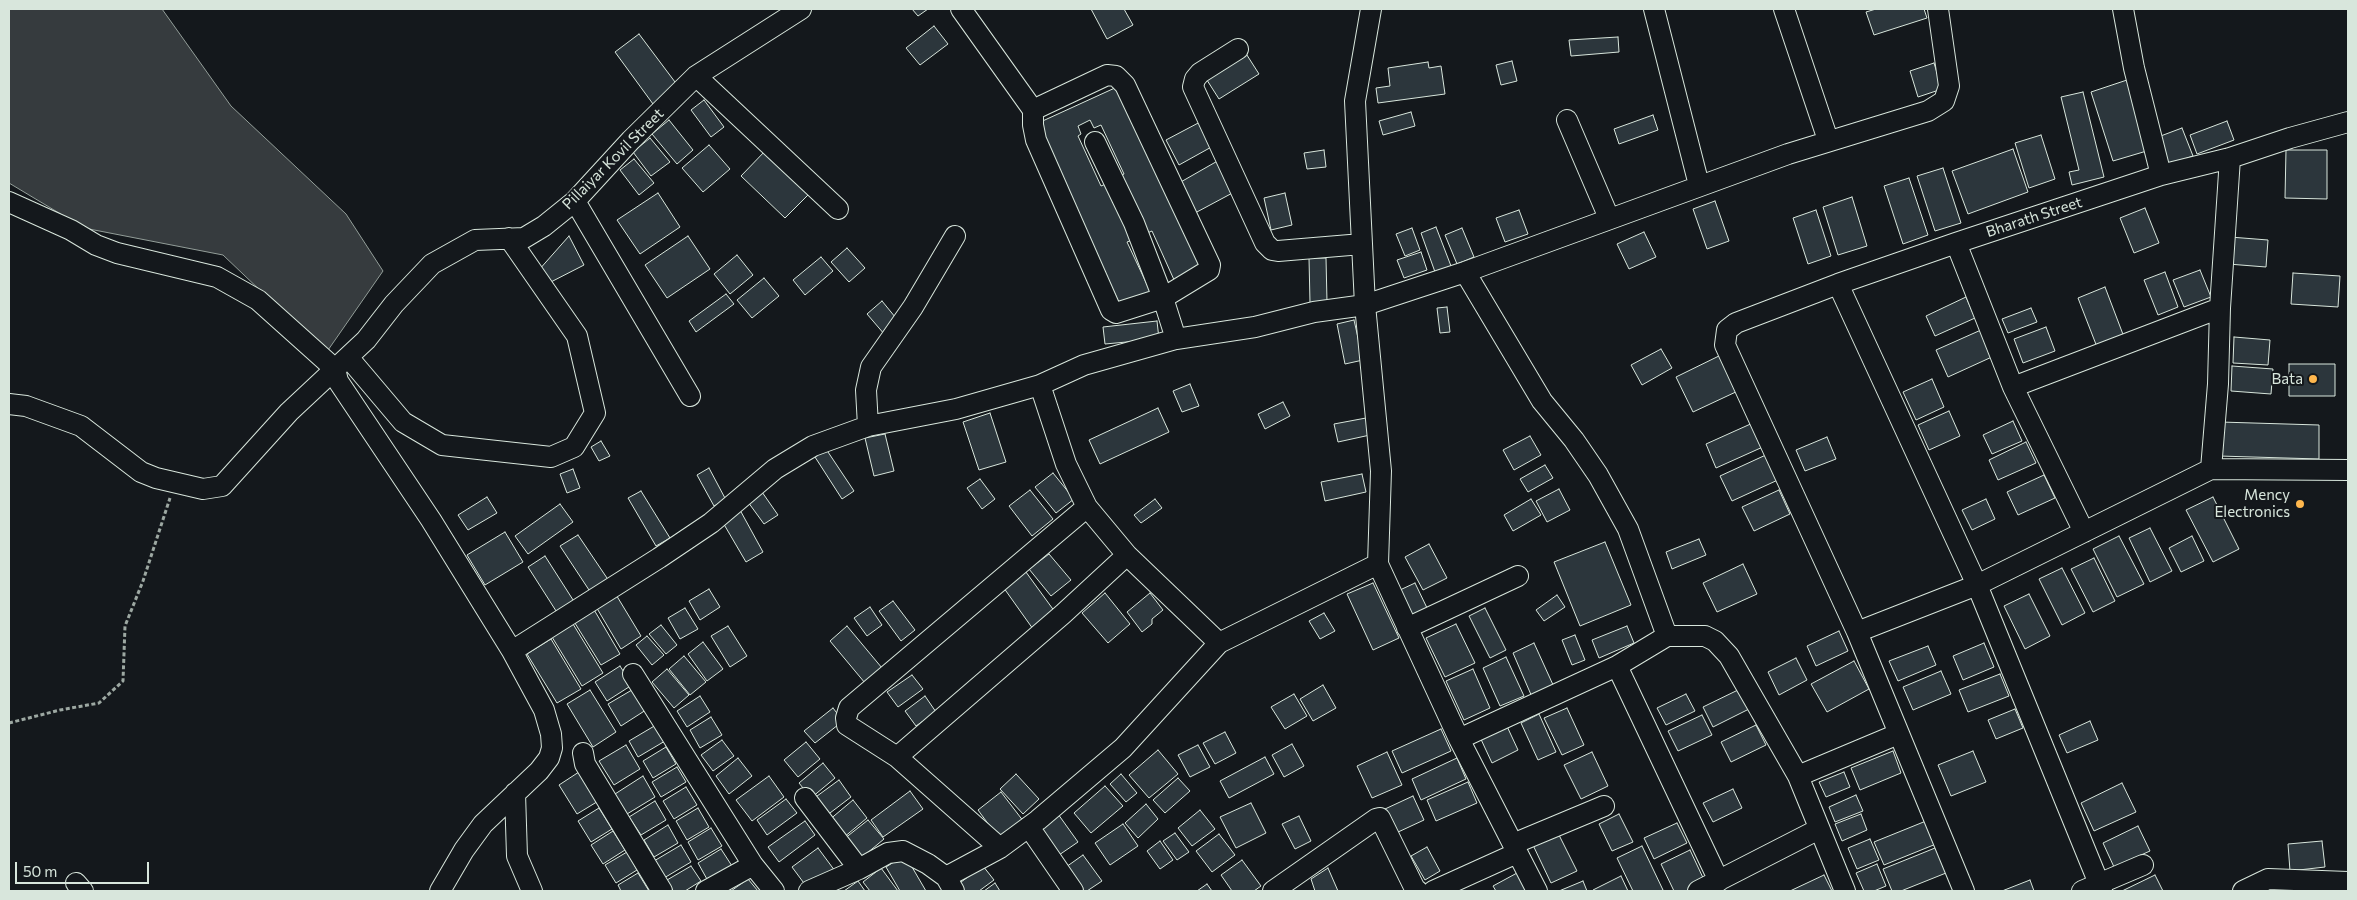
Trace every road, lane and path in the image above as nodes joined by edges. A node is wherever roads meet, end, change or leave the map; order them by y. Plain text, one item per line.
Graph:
1 (799, 9) edge
2 (961, 9) edge
3 (1371, 9) edge
4 (1654, 9) edge
5 (1784, 9) edge
6 (1938, 9) edge
7 (2123, 9) edge
8 (1238, 49) dead end
9 (696, 76) junction
10 (1033, 110) junction
11 (1567, 120) dead end
12 (2348, 122) edge
13 (1828, 140) junction
14 (1094, 142) dead end
15 (2230, 158) junction
16 (2161, 175) junction
17 (1699, 185) junction
18 (575, 201) junction
19 (9, 202) edge
20 (838, 208) dead end
21 (1609, 218) junction
22 (955, 236) dead end
23 (509, 238) junction
24 (1956, 242) junction
25 (1362, 244) junction
26 (1465, 272) junction
27 (1838, 284) junction
28 (1163, 298) junction
29 (1365, 305) junction
30 (2220, 308) junction
31 (1176, 339) junction
32 (341, 363) junction
33 (1040, 385) junction
34 (2013, 387) junction
35 (690, 396) dead end
36 (9, 404) edge
37 (868, 426) junction
38 (2212, 469) junction
39 (2348, 470) edge
40 (174, 484) junction
41 (1087, 506) junction
42 (2084, 532) junction
43 (1127, 555) junction
44 (1378, 564) junction
45 (1518, 576) dead end
46 (1977, 585) junction
47 (1408, 628) junction
48 (1857, 632) junction
49 (1667, 636) junction
50 (1219, 643) junction
51 (512, 651) junction
52 (1617, 666) junction
53 (633, 674) dead end
54 (9, 723) edge
55 (1898, 734) junction
56 (1459, 739) junction
57 (583, 754) dead end
58 (897, 757) junction
59 (1798, 776) junction
60 (515, 793) junction
61 (806, 798) dead end
62 (1604, 806) dead end
63 (1029, 827) junction
64 (1818, 829) junction
65 (1000, 848) junction
66 (1515, 848) junction
67 (753, 864) junction
68 (2143, 865) dead end
69 (859, 869) junction
70 (1719, 881) junction
71 (2348, 882) edge
72 (950, 884) edge
73 (2094, 889) edge
74 (440, 891) edge
75 (532, 891) edge
76 (662, 891) edge
77 (706, 891) edge
78 (774, 891) edge
79 (809, 891) edge
80 (1073, 891) edge
81 (1273, 891) edge
82 (1418, 891) edge
83 (1433, 891) edge
84 (1537, 891) edge
85 (1698, 891) edge
86 (1845, 891) edge
87 (1964, 891) edge
88 (2243, 891) edge

1 - 9 street, Pillaiyar Kovil Street
2 - 10 street
3 - 25 street
4 - 17 street
5 - 13 street
6 - 13 street
7 - 16 street
8 - 25 street
9 - 18 street, Pillaiyar Kovil Street
9 - 20 street
10 - 28 street
10 - 28 street
11 - 21 street
12 - 15 street, Bharath Street
13 - 17 street
14 - 28 street
15 - 16 street, Bharath Street
15 - 30 street
16 - 24 street, Bharath Street
17 - 21 street
18 - 23 street, Pillaiyar Kovil Street
18 - 35 street
19 - 32 street
21 - 26 street
22 - 37 street
23 - 32 street, Pillaiyar Kovil Street
23 - 32 street
24 - 27 street, Bharath Street
24 - 34 street
25 - 29 street
26 - 29 street
26 - 49 street
27 - 46 street
27 - 48 street, Bharath Street
28 - 31 street
29 - 31 street
29 - 44 street
30 - 34 street
30 - 38 street
31 - 33 street
32 - 40 street, Pillaiyar Kovil Street
32 - 51 street
33 - 37 street
33 - 41 street
34 - 42 street
36 - 40 street, Pillaiyar Kovil Street
37 - 51 street
38 - 39 street
38 - 42 street
40 - 54 path
41 - 43 street
41 - 58 street
42 - 46 street
43 - 50 street
43 - 58 street
44 - 47 street
44 - 50 street
45 - 47 street
46 - 48 street
46 - 73 street
47 - 56 street
48 - 55 street
49 - 52 street
49 - 59 street
50 - 63 street
51 - 60 street
52 - 56 street
52 - 70 street
53 - 67 street
55 - 59 street
55 - 87 street
56 - 66 street
57 - 76 street
58 - 65 street
59 - 64 street
60 - 74 street
60 - 75 street
61 - 69 street
62 - 66 street
63 - 65 street
63 - 80 street
64 - 70 street
64 - 86 street
65 - 72 street
66 - 83 street
66 - 84 street
67 - 77 street
67 - 78 street
68 - 73 street
69 - 72 street
69 - 79 street
70 - 85 street
71 - 88 street
81 - 82 street

